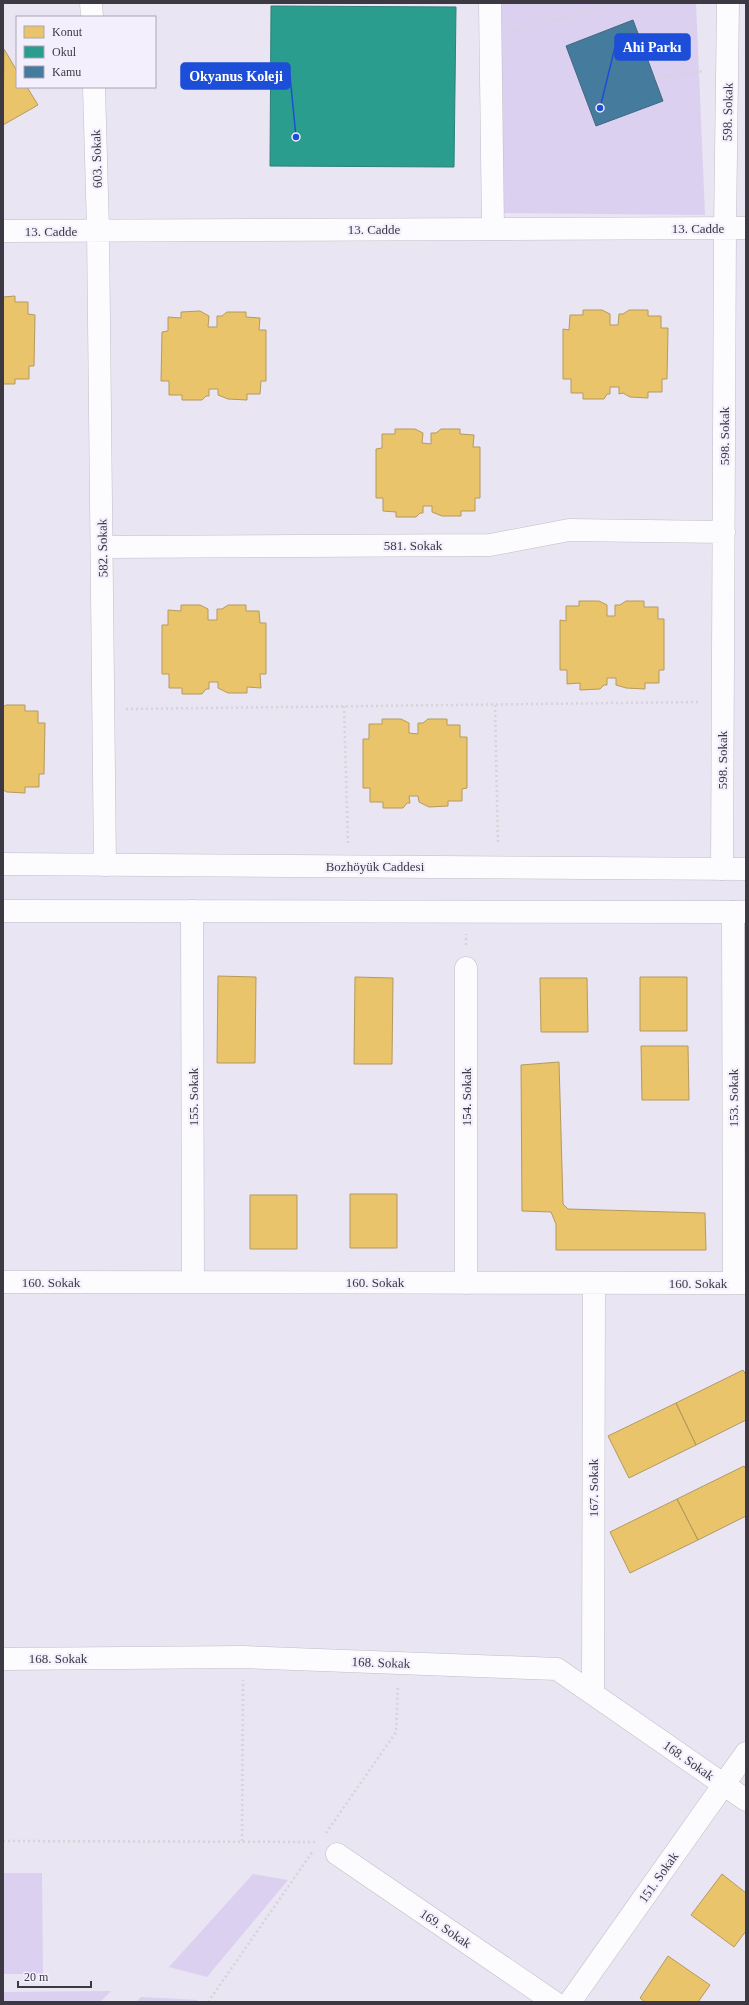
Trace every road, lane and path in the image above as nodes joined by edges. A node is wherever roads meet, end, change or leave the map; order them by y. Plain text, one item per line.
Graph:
1 (91, 3) edge
2 (490, 3) edge
3 (612, 3) edge
4 (728, 3) edge
5 (92, 16) edge
6 (491, 39) junction
7 (728, 68) junction
8 (655, 78) dead end
9 (94, 88) edge
10 (493, 228) junction
11 (736, 228) edge
12 (98, 230) junction
13 (3, 231) edge
14 (724, 532) junction
15 (102, 547) junction
16 (723, 702) junction
17 (495, 705) junction
18 (344, 706) junction
19 (104, 709) junction
20 (3, 864) edge
21 (105, 865) junction
22 (349, 866) junction
23 (498, 867) junction
24 (722, 869) junction
25 (746, 869) edge
26 (3, 910) edge
27 (192, 911) junction
28 (466, 912) junction
29 (739, 912) edge
30 (466, 968) joint
31 (3, 1282) edge
32 (193, 1282) junction
33 (466, 1283) junction
34 (594, 1283) junction
35 (740, 1283) edge
36 (243, 1658) junction
37 (3, 1659) edge
38 (593, 1694) junction
39 (746, 1753) edge
40 (724, 1784) junction
41 (746, 1800) edge
42 (3, 1841) edge
43 (242, 1841) junction
44 (337, 1854) joint
45 (554, 2002) edge
46 (570, 2002) edge

1 - 5 street
2 - 6 street
3 - 6 path
4 - 7 street, 598. Sokak
6 - 10 street
7 - 8 path
7 - 11 street, 598. Sokak
9 - 12 street, 603. Sokak
10 - 11 street, 13. Cadde
10 - 12 street, 13. Cadde
11 - 14 street, 598. Sokak
12 - 13 street, 13. Cadde
12 - 15 street, 582. Sokak
14 - 15 street, 581. Sokak
14 - 16 street, 598. Sokak
15 - 19 street, 582. Sokak
16 - 17 path
16 - 24 street, 598. Sokak
17 - 18 path
17 - 23 path
18 - 19 path
18 - 22 path
19 - 21 street, 582. Sokak
20 - 21 street, Bozhöyük Caddesi
21 - 22 street, Bozhöyük Caddesi
22 - 23 street, Bozhöyük Caddesi
23 - 24 street, Bozhöyük Caddesi
24 - 25 street, Bozhöyük Caddesi
26 - 27 street
27 - 28 street
27 - 32 street, 155. Sokak
28 - 29 street
28 - 30 path
29 - 35 street, 153. Sokak
30 - 33 street, 154. Sokak
31 - 32 street, 160. Sokak
32 - 33 street, 160. Sokak
33 - 34 street, 160. Sokak
34 - 35 street, 160. Sokak
34 - 38 street, 167. Sokak
36 - 37 street, 168. Sokak
36 - 38 street, 168. Sokak
36 - 43 path
38 - 40 street, 168. Sokak
39 - 40 street, 151. Sokak
40 - 41 street, 168. Sokak
40 - 46 street, 151. Sokak
42 - 43 path
43 - 44 path
44 - 45 street, 169. Sokak

